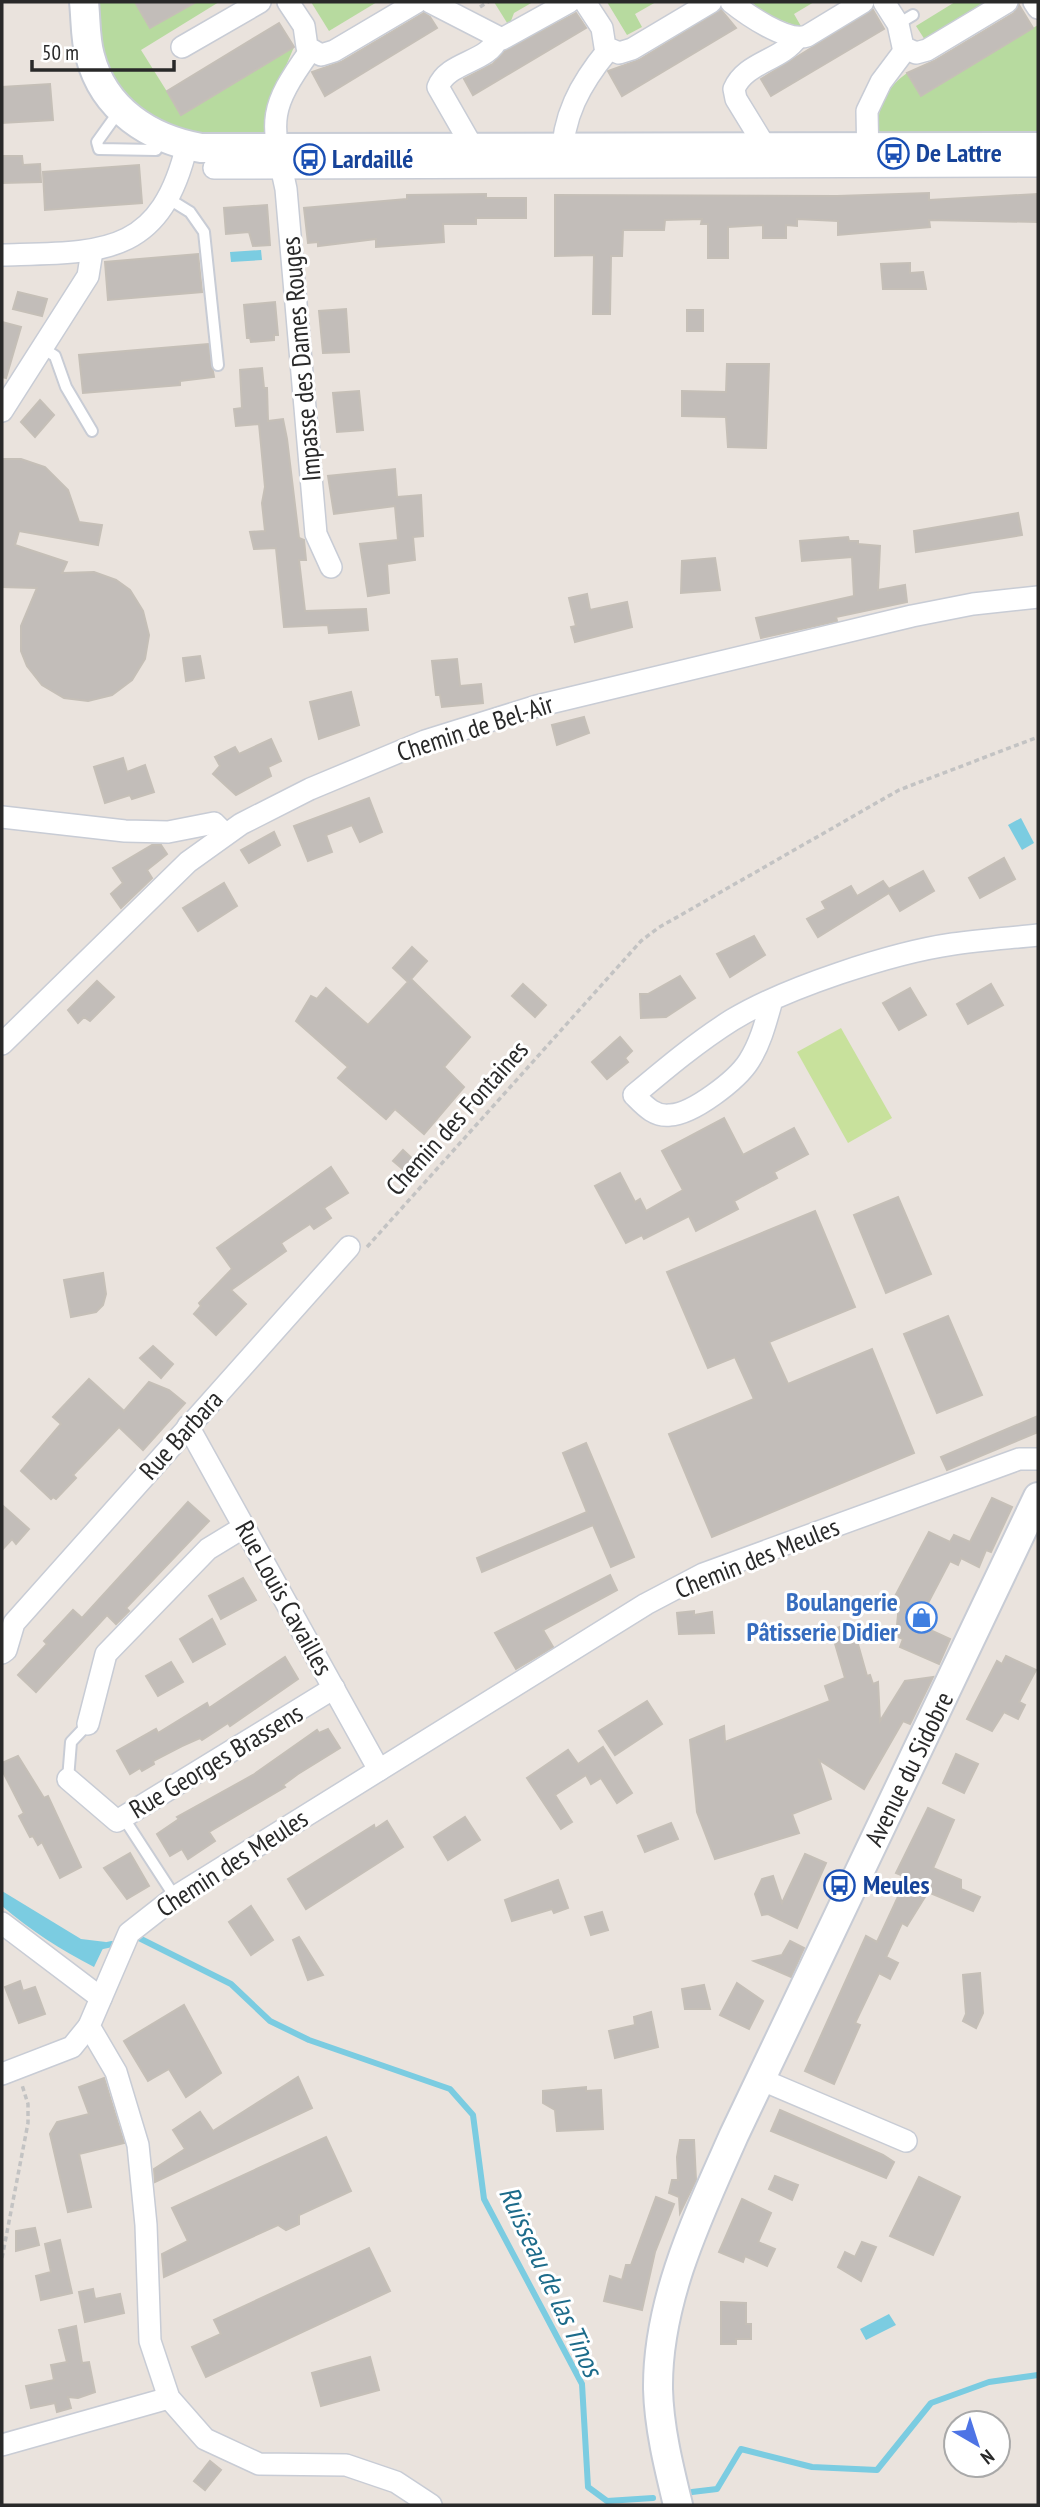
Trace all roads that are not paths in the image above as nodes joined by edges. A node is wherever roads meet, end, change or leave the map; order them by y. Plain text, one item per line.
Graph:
1 (85, 2) edge
2 (260, 2) edge
3 (288, 2) edge
4 (417, 2) edge
5 (430, 2) edge
6 (569, 2) edge
7 (585, 2) edge
8 (711, 2) edge
9 (731, 2) edge
10 (863, 2) edge
11 (884, 2) edge
12 (1007, 2) edge
13 (1034, 2) edge
14 (1038, 8) edge
15 (498, 38) junction
16 (797, 38) junction
17 (182, 47) dead end
18 (608, 50) junction
19 (905, 50) junction
20 (310, 51) junction
21 (128, 116) junction
22 (175, 142) junction
23 (1038, 147) edge
24 (473, 148) junction
25 (766, 148) junction
26 (868, 157) junction
27 (279, 158) junction
28 (562, 158) junction
29 (1038, 166) edge
30 (214, 168) dead end
31 (170, 199) junction
32 (92, 251) junction
33 (2, 255) edge
34 (44, 349) junction
35 (218, 365) dead end
36 (2, 411) edge
37 (92, 431) dead end
38 (331, 567) dead end
39 (1038, 597) edge
40 (2, 817) edge
41 (225, 834) junction
42 (1038, 935) edge
43 (772, 1000) junction
44 (2, 1044) edge
45 (356, 1250) road end
46 (188, 1426) junction
47 (1038, 1459) edge
48 (1038, 1497) edge
49 (244, 1527) junction
50 (2, 1653) edge
51 (334, 1688) junction
52 (88, 1724) joint
53 (379, 1770) junction
54 (68, 1779) joint
55 (123, 1817) junction
56 (175, 1897) junction
57 (2, 1923) edge
58 (101, 1998) junction
59 (89, 2026) junction
60 (7, 2073) edge
61 (760, 2078) junction
62 (906, 2141) dead end
63 (169, 2398) junction
64 (2, 2445) edge
65 (432, 2505) edge
66 (678, 2505) edge

1 - 21 main road
2 - 17 street
3 - 20 street
4 - 20 street
5 - 15 street
6 - 15 street
7 - 18 street
8 - 18 street
9 - 16 street
10 - 16 street
11 - 19 street
12 - 19 street
13 - 14 street
15 - 24 street
16 - 25 street
18 - 28 street
19 - 26 street
20 - 27 street, Impasse des Dames Rouges
21 - 22 main road
21 - 22 lane
22 - 27 main road
22 - 31 street
23 - 26 main road
24 - 27 main road
24 - 28 main road
25 - 26 main road
25 - 28 main road
26 - 28 street
26 - 29 street
27 - 28 street
27 - 30 street
27 - 38 street, Impasse des Dames Rouges
31 - 32 street
31 - 35 lane
32 - 33 street
32 - 34 street
34 - 36 street
34 - 37 lane
39 - 41 street, Chemin de Bel-Air
40 - 41 street
41 - 44 street, Chemin de Bel-Air
42 - 43 street
43 - 43 street
45 - 46 street, Rue Barbara
46 - 49 street, Rue Louis Cavailles
46 - 50 street, Rue Barbara
47 - 53 street, Chemin des Meules
48 - 61 main road, Avenue du Sidobre
49 - 51 street, Rue Louis Cavailles
49 - 52 street
51 - 53 street, Rue Louis Cavailles
51 - 55 street, Rue Georges Brassens
52 - 54 lane
53 - 56 street, Chemin des Meules
54 - 55 street, Rue Georges Brassens
55 - 56 lane
56 - 58 street, Chemin des Meules
57 - 58 street
58 - 59 street, Chemin des Meules
59 - 60 street
59 - 63 street
61 - 62 street
61 - 66 main road, Avenue du Sidobre
63 - 64 street
63 - 65 street

